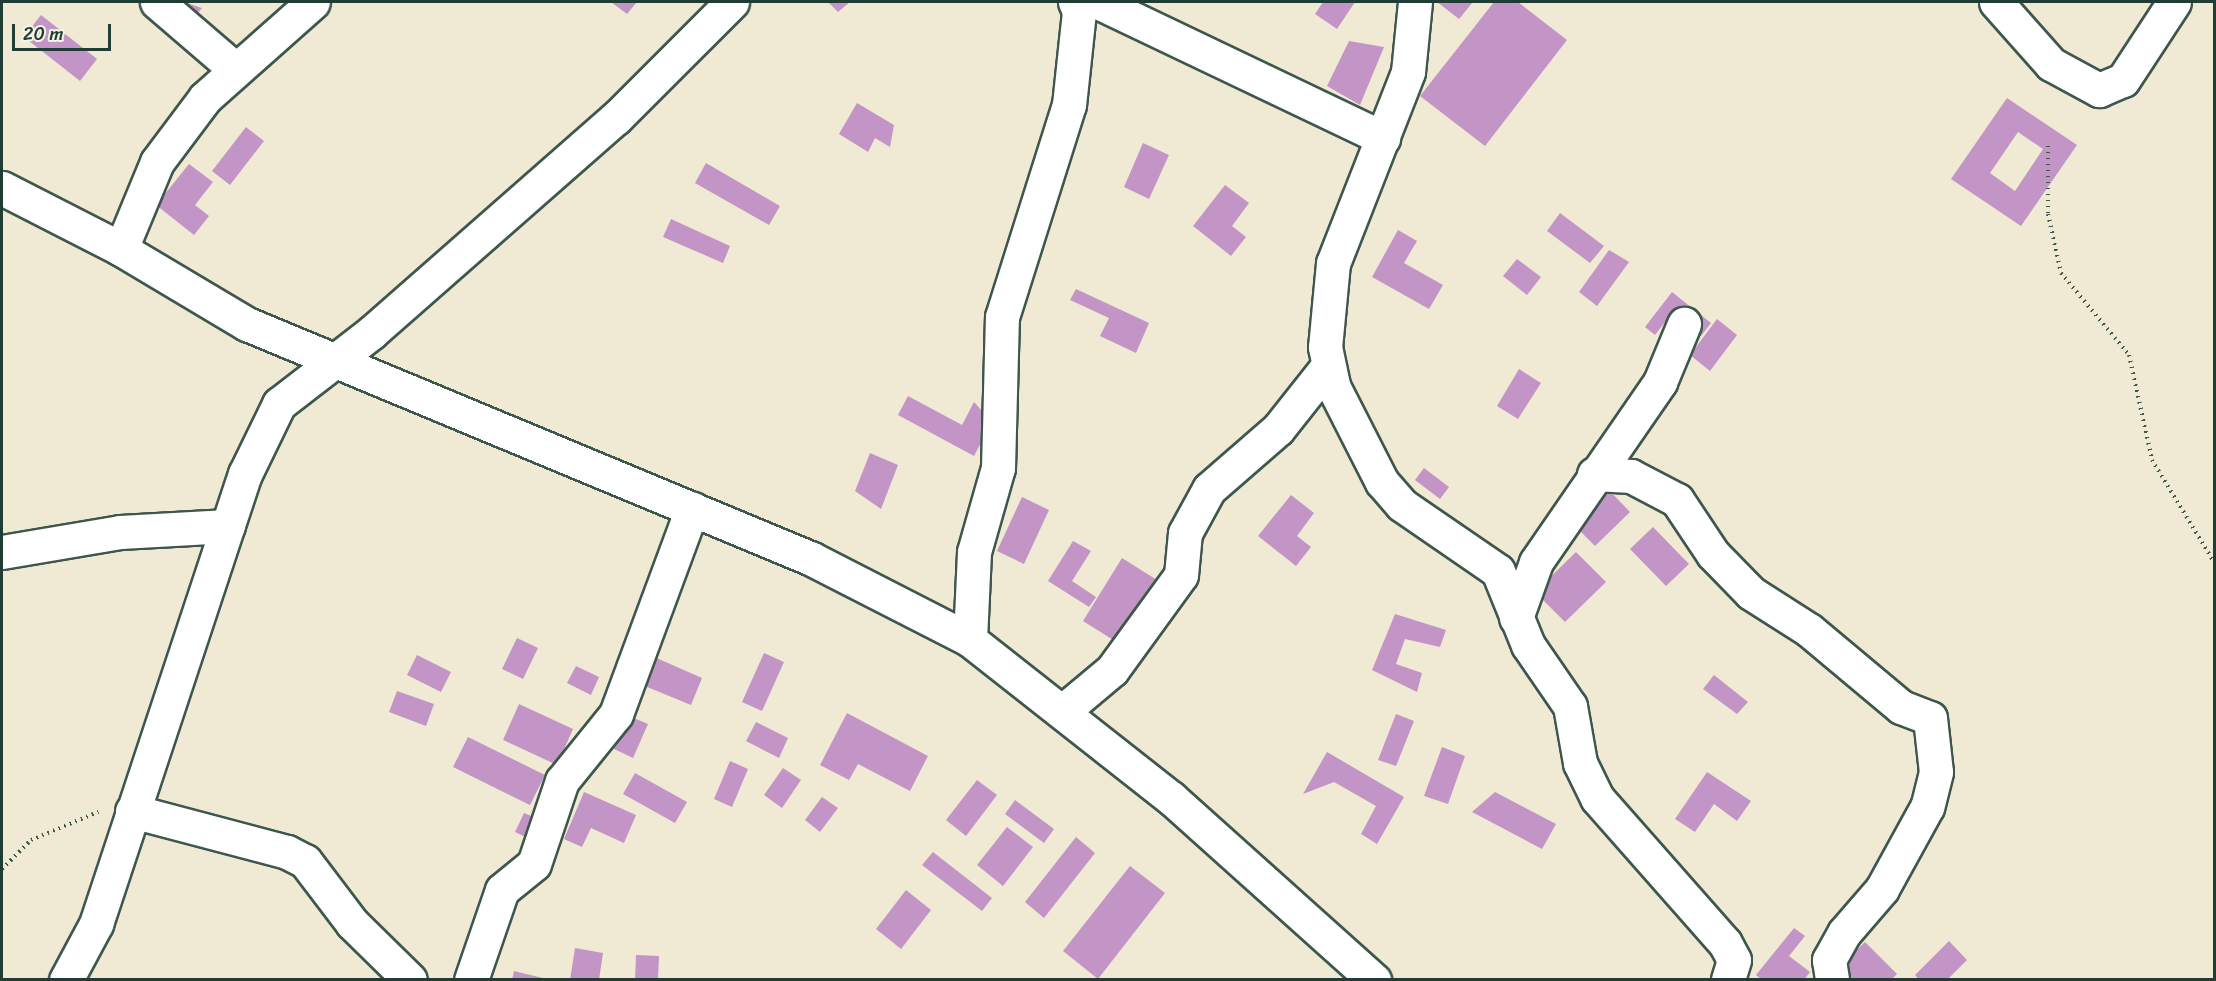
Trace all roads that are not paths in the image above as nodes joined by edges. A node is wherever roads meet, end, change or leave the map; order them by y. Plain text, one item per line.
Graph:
1 (157, 2) edge
2 (313, 2) edge
3 (732, 2) edge
4 (1075, 2) edge
5 (1098, 2) edge
6 (1415, 2) edge
7 (1996, 2) edge
8 (2174, 2) edge
9 (236, 70) junction
10 (1383, 138) junction
11 (2, 188) edge
12 (121, 249) junction
13 (1684, 324) dead end
14 (329, 362) junction
15 (1328, 366) junction
16 (1594, 474) junction
17 (692, 509) junction
18 (228, 526) junction
19 (2, 552) edge
20 (1516, 618) junction
21 (970, 640) junction
22 (1063, 711) junction
23 (132, 811) junction
24 (66, 980) edge
25 (410, 980) edge
26 (471, 980) edge
27 (1374, 980) edge
28 (1728, 980) edge
29 (1832, 980) edge

1 - 9 street
2 - 9 street
3 - 14 street
4 - 21 street
5 - 10 street
6 - 10 street
7 - 8 street
9 - 12 street
10 - 15 street
11 - 12 street
12 - 14 street
13 - 16 street
14 - 17 street
14 - 18 street
15 - 20 street
15 - 22 street
16 - 20 street
16 - 29 street
17 - 21 street
17 - 26 street
18 - 19 street
18 - 23 street
20 - 28 street
21 - 22 street
22 - 27 street
23 - 24 street
23 - 25 street

